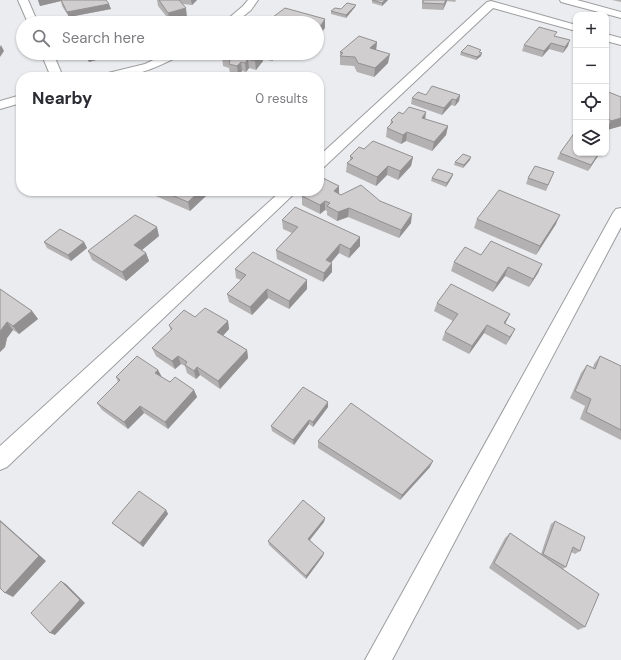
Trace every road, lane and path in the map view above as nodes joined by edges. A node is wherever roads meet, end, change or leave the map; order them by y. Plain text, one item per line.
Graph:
1 (23, 0) edge
2 (253, 0) edge
3 (565, 0) edge
4 (491, 2) edge
5 (621, 15) edge
6 (30, 16) edge
7 (237, 16) edge
8 (573, 27) edge
9 (609, 39) edge
10 (621, 42) edge
11 (50, 60) edge
12 (163, 60) edge
13 (55, 72) edge
14 (128, 72) edge
15 (16, 100) edge
16 (0, 105) edge
17 (324, 159) edge
18 (285, 196) edge
19 (621, 213) edge
20 (0, 460) edge
21 (378, 660) edge

1 - 6 street
2 - 7 street
3 - 5 street
4 - 8 street
4 - 17 street
9 - 10 street
11 - 13 street
12 - 14 street
15 - 16 street
18 - 20 street
19 - 21 street

